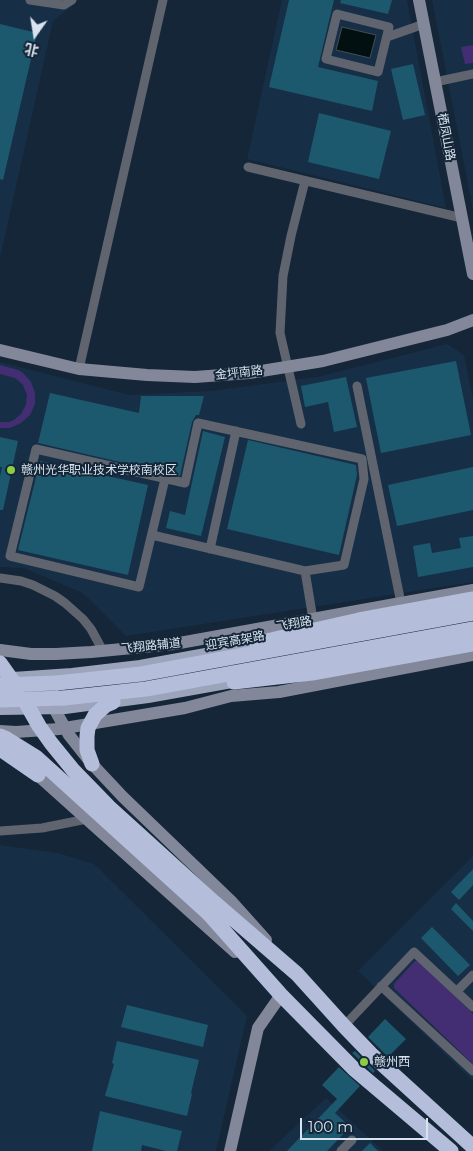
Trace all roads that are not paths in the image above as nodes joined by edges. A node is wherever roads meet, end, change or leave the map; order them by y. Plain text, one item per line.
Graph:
1 (30, 0) edge
2 (72, 0) edge
3 (163, 0) edge
4 (419, 0) edge
5 (424, 24) junction
6 (387, 38) junction
7 (473, 76) edge
8 (435, 82) junction
9 (248, 167) dead end
10 (305, 180) junction
11 (462, 218) junction
12 (473, 274) edge
13 (473, 320) edge
14 (0, 350) edge
15 (288, 367) junction
16 (79, 369) junction
17 (357, 386) dead end
18 (301, 424) dead end
19 (236, 431) junction
20 (165, 479) junction
21 (152, 535) junction
22 (210, 549) junction
23 (305, 571) junction
24 (0, 578) edge
25 (473, 590) edge
26 (473, 599) edge
27 (401, 603) junction
28 (473, 605) edge
29 (473, 613) edge
30 (312, 619) junction
31 (473, 630) edge
32 (473, 638) edge
33 (473, 644) edge
34 (103, 651) junction
35 (219, 651) junction
36 (2, 654) edge
37 (473, 655) edge
38 (40, 676) junction
39 (0, 677) edge
40 (230, 683) junction
41 (0, 686) edge
42 (0, 700) edge
43 (112, 702) junction
44 (54, 708) junction
45 (0, 709) edge
46 (90, 724) junction
47 (65, 728) junction
48 (1, 732) edge
49 (0, 749) edge
50 (92, 764) junction
51 (38, 775) junction
52 (87, 819) junction
53 (0, 831) edge
54 (213, 909) junction
55 (297, 974) junction
56 (473, 975) edge
57 (381, 986) junction
58 (457, 992) junction
59 (281, 995) junction
60 (473, 1007) edge
61 (344, 1026) junction
62 (473, 1071) edge
63 (352, 1140) dead end
64 (473, 1147) edge
65 (230, 1151) edge
66 (341, 1151) edge
67 (451, 1151) edge

1 - 2 street
3 - 16 street
4 - 5 street, 栖凤山路
5 - 6 street
5 - 8 street, 栖凤山路
6 - 6 street
7 - 8 street
8 - 11 street, 栖凤山路
9 - 10 street
10 - 11 street
10 - 15 street
11 - 12 street, 栖凤山路
13 - 15 street, 金坪南路
14 - 16 street, 金坪南路
15 - 16 street, 金坪南路
15 - 18 street
17 - 27 street
19 - 20 street
19 - 22 street
19 - 23 street
20 - 21 street
20 - 21 street
21 - 22 street
22 - 23 street
23 - 30 street
24 - 34 street
25 - 27 street, 飞翔路辅道
26 - 35 highway
27 - 30 street, 飞翔路辅道
28 - 35 main road, 飞翔路
29 - 41 highway, 迎宾高架路, bridge
30 - 34 street, 飞翔路辅道
31 - 42 highway, bridge
32 - 40 main road
33 - 40 highway
34 - 36 street, 飞翔路辅道
35 - 38 main road, 飞翔路
36 - 54 highway, bridge
37 - 46 street
38 - 39 main road, 飞翔路
38 - 44 street
40 - 43 main road
43 - 44 main road
43 - 46 highway
44 - 45 main road
44 - 47 street
46 - 47 street
46 - 50 highway
47 - 48 street
47 - 50 street
48 - 51 street
48 - 54 highway, bridge
49 - 51 highway
50 - 55 street
51 - 52 street
52 - 53 street
52 - 59 street
54 - 55 highway
54 - 59 highway
55 - 61 highway
56 - 58 street
57 - 58 street
57 - 61 street
57 - 62 street
58 - 60 street
59 - 65 street
59 - 67 highway
61 - 64 highway
63 - 66 street

